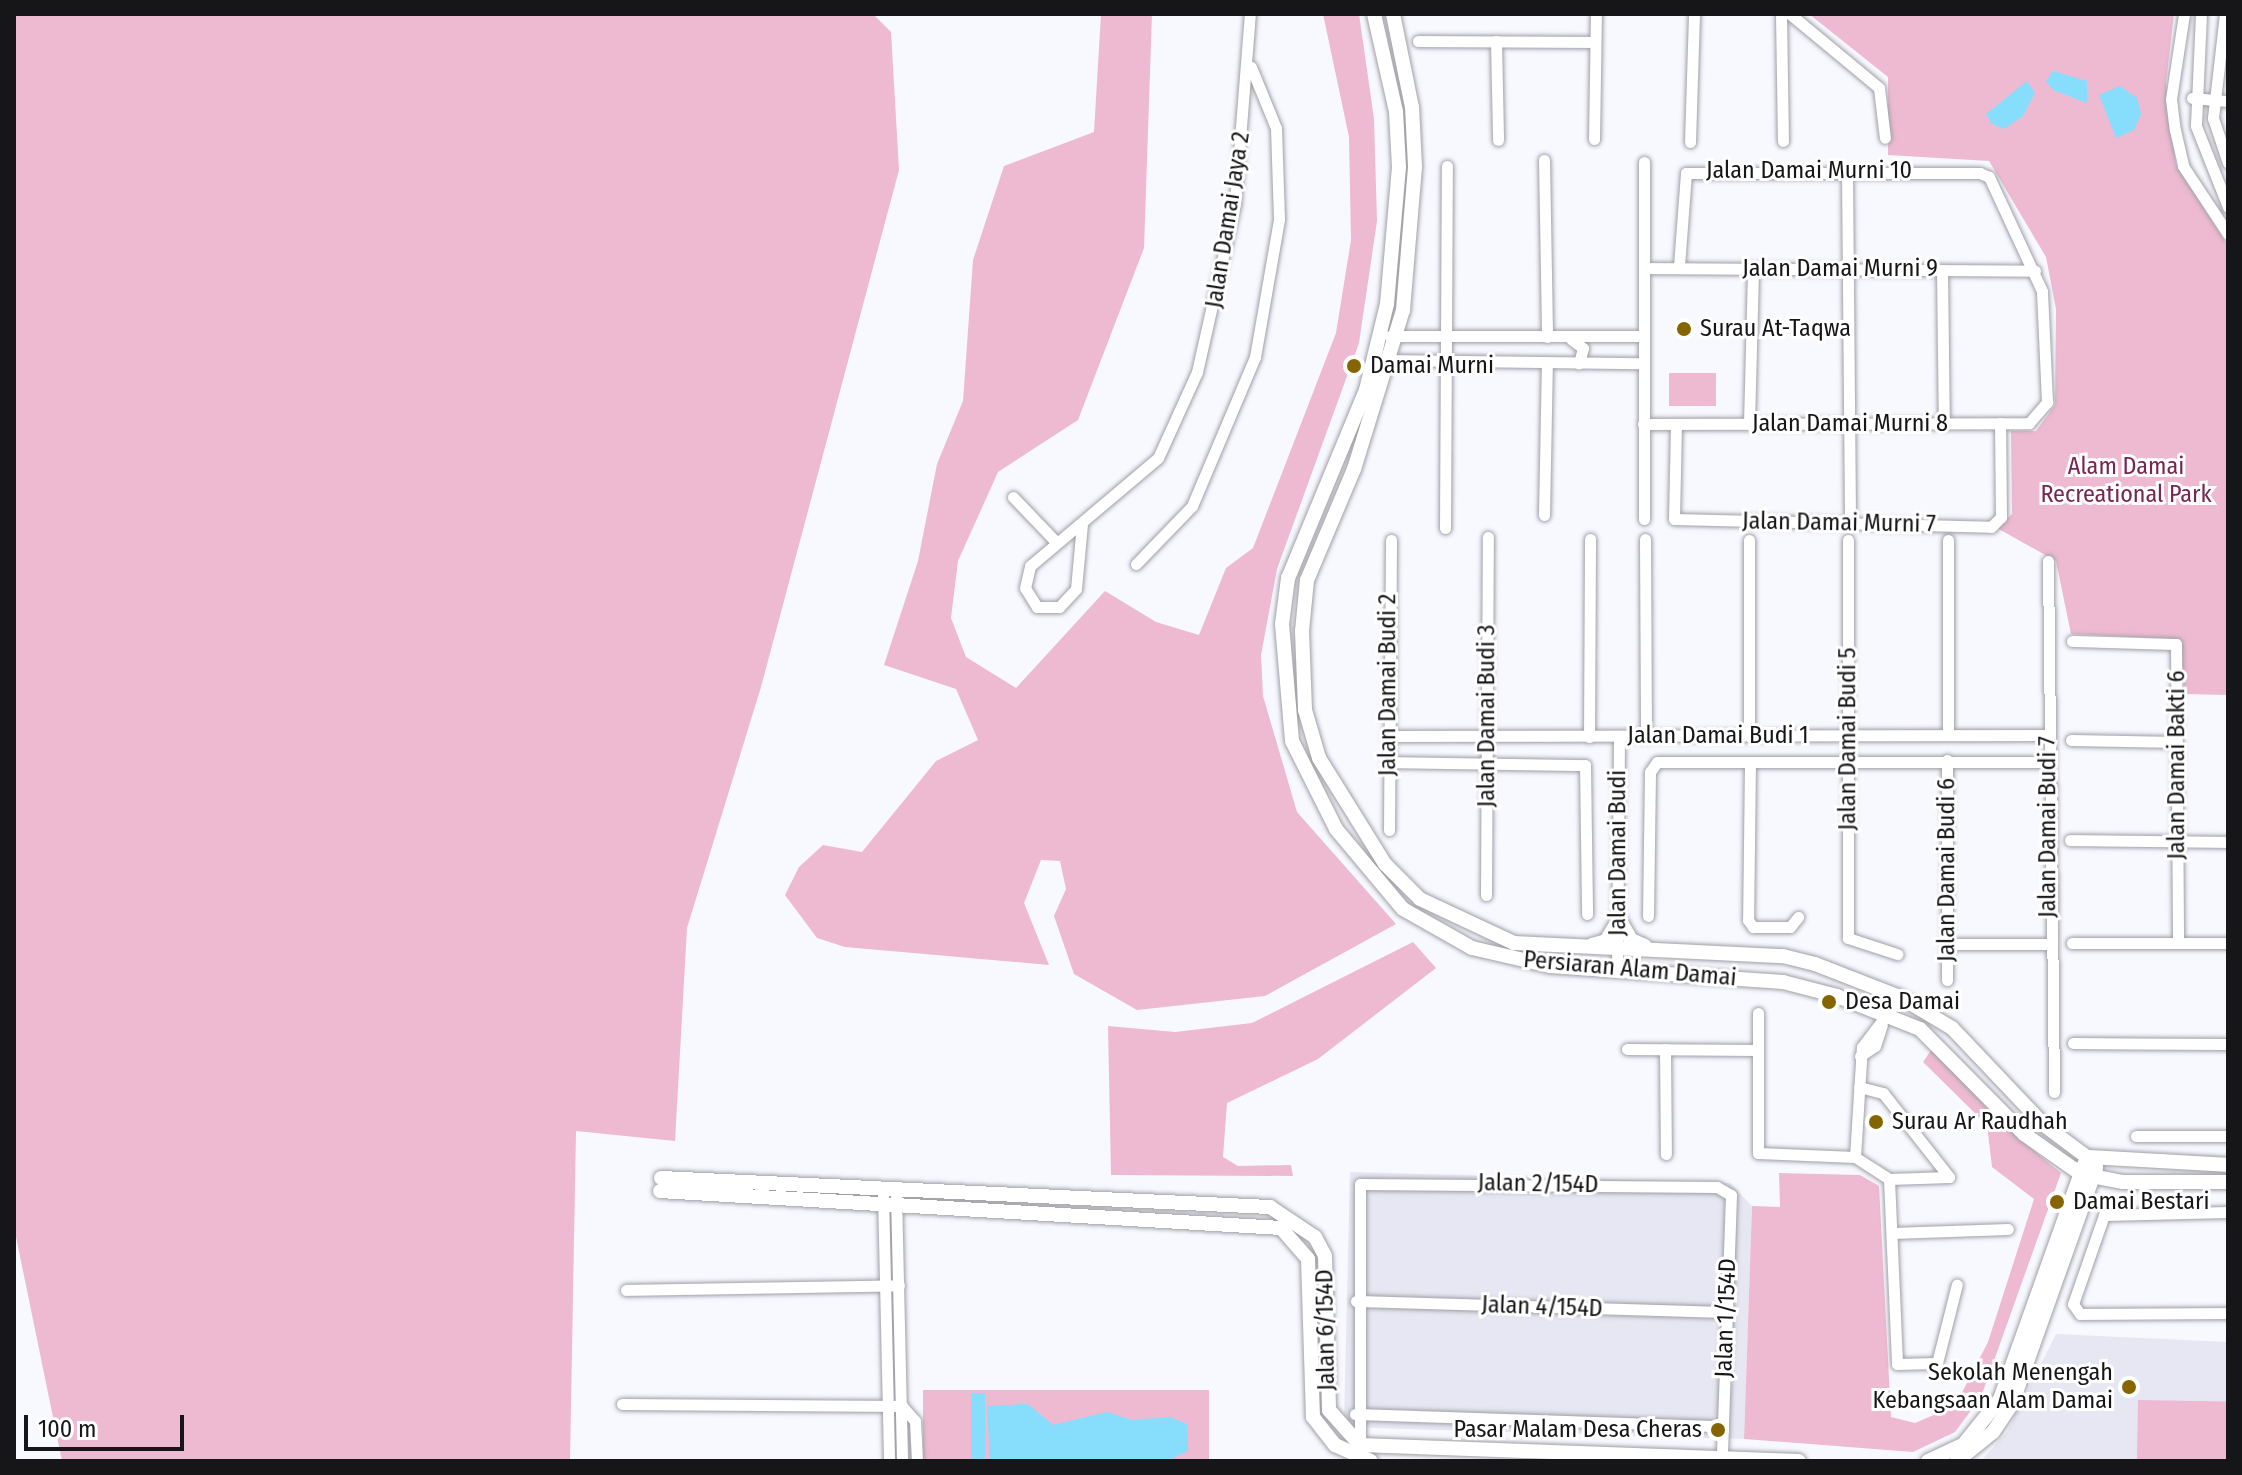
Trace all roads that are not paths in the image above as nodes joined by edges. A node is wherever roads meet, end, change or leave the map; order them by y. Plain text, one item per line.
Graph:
1 (1250, 14) edge
2 (1374, 14) edge
3 (1393, 14) edge
4 (1596, 14) edge
5 (1694, 14) edge
6 (1781, 14) edge
7 (1790, 14) edge
8 (2184, 14) edge
9 (2201, 14) edge
10 (2225, 14) edge
11 (1418, 41) dead end
12 (1496, 41) junction
13 (1594, 42) junction
14 (1250, 66) junction
15 (2192, 98) junction
16 (2214, 99) junction
17 (2228, 101) edge
18 (1885, 138) dead end
19 (1594, 139) dead end
20 (1498, 140) dead end
21 (1783, 141) dead end
22 (1690, 142) dead end
23 (1544, 160) dead end
24 (1644, 162) dead end
25 (2228, 163) edge
26 (1447, 166) dead end
27 (1847, 172) junction
28 (2228, 207) edge
29 (2228, 234) edge
30 (1679, 267) junction
31 (1644, 268) junction
32 (1753, 269) junction
33 (1848, 269) junction
34 (1942, 270) junction
35 (2035, 271) junction
36 (1382, 335) junction
37 (1641, 336) junction
38 (1445, 337) junction
39 (1547, 337) junction
40 (1567, 337) junction
41 (1398, 338) junction
42 (1377, 357) junction
43 (1445, 363) junction
44 (1547, 363) junction
45 (1579, 363) junction
46 (1642, 363) junction
47 (1391, 364) junction
48 (2000, 423) junction
49 (1643, 424) junction
50 (1676, 424) junction
51 (1749, 424) junction
52 (1850, 424) junction
53 (1944, 424) junction
54 (1013, 497) dead end
55 (1544, 515) dead end
56 (1644, 519) dead end
57 (1082, 524) junction
58 (1850, 524) junction
59 (1445, 528) dead end
60 (1488, 537) dead end
61 (1590, 539) dead end
62 (1645, 539) dead end
63 (1391, 540) dead end
64 (1749, 540) dead end
65 (1848, 540) dead end
66 (1948, 540) dead end
67 (1056, 542) junction
68 (2048, 561) dead end
69 (1136, 564) dead end
70 (2072, 641) dead end
71 (1302, 672) junction
72 (1282, 673) junction
73 (1948, 735) junction
74 (2048, 735) junction
75 (1388, 736) junction
76 (1749, 736) junction
77 (1849, 736) junction
78 (1487, 737) junction
79 (1589, 737) junction
80 (1619, 737) junction
81 (1646, 737) junction
82 (2071, 740) dead end
83 (2177, 742) junction
84 (1947, 760) junction
85 (1849, 761) junction
86 (1388, 762) junction
87 (1487, 762) junction
88 (2048, 762) junction
89 (1750, 763) junction
90 (1389, 830) dead end
91 (2070, 840) dead end
92 (2177, 841) junction
93 (2228, 842) edge
94 (1486, 895) dead end
95 (1587, 914) dead end
96 (1648, 916) dead end
97 (1798, 917) dead end
98 (1619, 919) junction
99 (2072, 943) dead end
100 (2178, 943) junction
101 (2228, 943) edge
102 (1947, 944) junction
103 (2048, 944) junction
104 (1585, 947) junction
105 (1618, 948) junction
106 (1653, 949) junction
107 (1897, 954) dead end
108 (1617, 970) junction
109 (1947, 980) dead end
110 (1900, 997) junction
111 (1758, 1013) dead end
112 (1887, 1020) junction
113 (2073, 1043) dead end
114 (2228, 1044) edge
115 (1627, 1049) dead end
116 (1665, 1049) junction
117 (1758, 1050) junction
118 (1859, 1087) junction
119 (2054, 1092) dead end
120 (2136, 1136) dead end
121 (2228, 1136) edge
122 (1666, 1154) dead end
123 (1855, 1157) junction
124 (2093, 1159) junction
125 (2228, 1165) edge
126 (2086, 1178) junction
127 (1889, 1179) junction
128 (2228, 1182) edge
129 (661, 1184) dead end
130 (1717, 1187) joint
131 (890, 1199) junction
132 (2228, 1212) edge
133 (2008, 1229) dead end
134 (1892, 1233) junction
135 (1957, 1284) dead end
136 (885, 1285) junction
137 (899, 1285) junction
138 (626, 1290) dead end
139 (1356, 1301) junction
140 (1727, 1312) junction
141 (2228, 1313) edge
142 (622, 1404) dead end
143 (888, 1406) junction
144 (902, 1406) junction
145 (1355, 1414) junction
146 (1723, 1426) junction
147 (1360, 1445) junction
148 (1529, 1456) edge
149 (1722, 1460) edge
150 (889, 1461) edge
151 (902, 1461) edge
152 (917, 1461) edge
153 (1373, 1461) edge
154 (1799, 1461) edge
155 (1928, 1461) edge
156 (1957, 1461) edge

1 - 14 street, Jalan Damai Jaya 2
2 - 36 street, Persiaran Alam Damai
3 - 41 street, Persiaran Alam Damai
4 - 13 street
5 - 22 street
6 - 21 street
7 - 18 street
8 - 29 street
9 - 15 street
10 - 16 street
11 - 12 street
12 - 13 street
12 - 20 street
13 - 19 street
14 - 57 street, Jalan Damai Jaya 2
14 - 69 street
15 - 16 street
15 - 28 street
16 - 17 street
16 - 25 street
23 - 39 street
24 - 31 street
26 - 38 street
27 - 30 street, Jalan Damai Murni 10
27 - 33 street
27 - 35 street, Jalan Damai Murni 10
30 - 31 street, Jalan Damai Murni 9
30 - 32 street, Jalan Damai Murni 9
31 - 37 street
32 - 33 street, Jalan Damai Murni 9
32 - 51 street
33 - 34 street, Jalan Damai Murni 9
33 - 52 street
34 - 35 street, Jalan Damai Murni 9
34 - 53 street
35 - 48 street, Jalan Damai Murni 8
36 - 41 street
36 - 42 street, Persiaran Alam Damai
37 - 40 street
37 - 46 street
38 - 39 street
38 - 41 street
38 - 43 street
39 - 40 street
40 - 45 street
41 - 47 street, Persiaran Alam Damai
42 - 47 street
42 - 72 street, Persiaran Alam Damai
43 - 44 street
43 - 47 street
43 - 59 street
44 - 45 street
44 - 55 street
45 - 46 street
46 - 49 street
47 - 71 street, Persiaran Alam Damai
48 - 53 street, Jalan Damai Murni 8
48 - 58 street, Jalan Damai Murni 7
49 - 50 street, Jalan Damai Murni 8
49 - 56 street
50 - 51 street, Jalan Damai Murni 8
50 - 58 street, Jalan Damai Murni 7
51 - 52 street, Jalan Damai Murni 8
52 - 53 street, Jalan Damai Murni 8
52 - 58 street
54 - 67 street
57 - 67 street, Jalan Damai Jaya 2
57 - 67 street, Jalan Damai Jaya 2
60 - 78 street, Jalan Damai Budi 3
61 - 79 street, Jalan Damai Budi
62 - 81 street, Jalan Damai Budi
63 - 75 street, Jalan Damai Budi 2
64 - 76 street
65 - 77 street, Jalan Damai Budi 5
66 - 73 street
68 - 74 street, Jalan Damai Budi 7
70 - 83 street, Jalan Damai Bakti 6
71 - 72 street
71 - 104 street, Persiaran Alam Damai
72 - 108 street, Persiaran Alam Damai
73 - 74 street, Jalan Damai Budi 1
73 - 77 street, Jalan Damai Budi 1
74 - 88 street, Jalan Damai Budi 7
75 - 78 street, Jalan Damai Budi 1
75 - 86 street, Jalan Damai Budi 2
76 - 77 street, Jalan Damai Budi 1
76 - 81 street, Jalan Damai Budi 1
77 - 85 street, Jalan Damai Budi 5
78 - 79 street, Jalan Damai Budi 1
78 - 87 street, Jalan Damai Budi 3
79 - 80 street, Jalan Damai Budi 1
80 - 81 street, Jalan Damai Budi 1
80 - 98 street, Jalan Damai Budi
82 - 83 street
83 - 92 street, Jalan Damai Bakti 6
84 - 85 street
84 - 88 street
84 - 102 street, Jalan Damai Budi 6
85 - 89 street
85 - 107 street, Jalan Damai Budi 5
86 - 87 street, Jalan Damai Budi
86 - 90 street, Jalan Damai Budi 2
87 - 94 street, Jalan Damai Budi 3
87 - 95 street, Jalan Damai Budi
88 - 103 street, Jalan Damai Budi 7
89 - 96 street, Jalan Damai Budi
89 - 97 street
91 - 92 street
92 - 93 street
92 - 100 street, Jalan Damai Bakti 6
98 - 104 street
98 - 105 street, Jalan Damai Budi
98 - 106 street
99 - 100 street
100 - 101 street
102 - 103 street
102 - 109 street, Jalan Damai Budi 6
103 - 119 street, Jalan Damai Budi 7
104 - 105 street, Persiaran Alam Damai
105 - 106 street, Persiaran Alam Damai
105 - 108 street, Jalan Damai Budi
106 - 110 street, Persiaran Alam Damai
108 - 112 street, Persiaran Alam Damai
110 - 112 street
110 - 124 street, Persiaran Alam Damai
111 - 117 street
112 - 118 street
112 - 126 street, Persiaran Alam Damai
113 - 114 street
115 - 116 street
116 - 117 street
116 - 122 street
117 - 123 street
118 - 123 street
118 - 127 street
120 - 121 street
123 - 127 street
124 - 125 street
124 - 126 street
126 - 128 street
126 - 155 street
126 - 156 street
127 - 134 street
129 - 131 street, Jalan 6/154D
130 - 139 street, Jalan 2/154D
130 - 140 street, Jalan 1/154D
131 - 136 street
131 - 137 street
131 - 147 street, Jalan 6/154D
131 - 153 street, Jalan 6/154D
132 - 141 street
133 - 134 street
134 - 135 street
136 - 137 street
136 - 138 street
136 - 143 street
137 - 144 street
139 - 140 street, Jalan 4/154D
139 - 145 street
140 - 146 street, Jalan 1/154D
142 - 143 street
143 - 144 street
143 - 150 street
144 - 151 street
144 - 152 street
145 - 146 street
145 - 147 street
146 - 149 street, Jalan 1/154D
147 - 148 street
147 - 153 street
148 - 149 street
149 - 154 street

